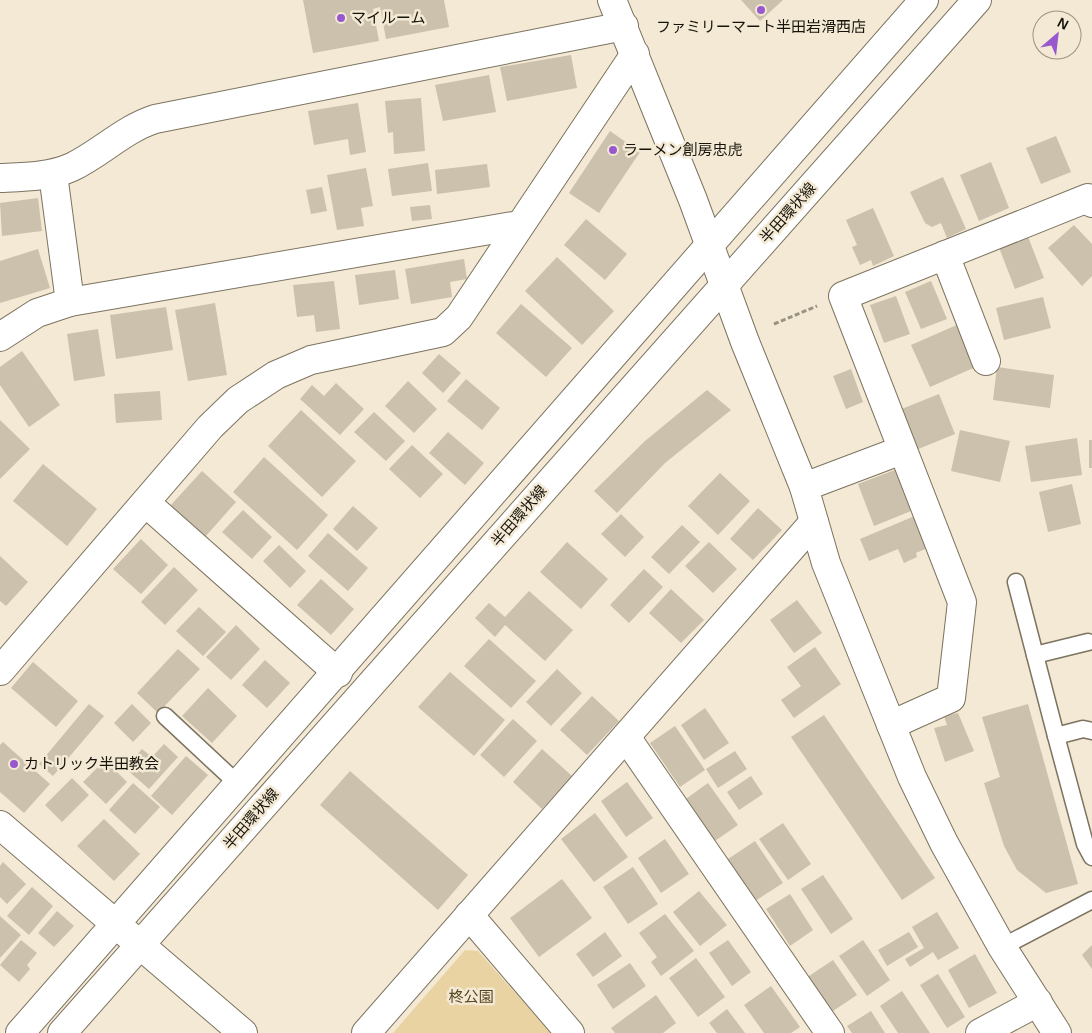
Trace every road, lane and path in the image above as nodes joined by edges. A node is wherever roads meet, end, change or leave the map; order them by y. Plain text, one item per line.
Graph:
1 (612, 0) edge
2 (924, 0) edge
3 (977, 0) edge
4 (624, 26) junction
5 (635, 54) junction
6 (53, 174) junction
7 (0, 178) edge
8 (1092, 203) edge
9 (519, 225) junction
10 (710, 246) junction
11 (946, 255) junction
12 (724, 283) junction
13 (843, 296) junction
14 (70, 302) junction
15 (774, 324) dead end
16 (0, 337) edge
17 (986, 361) dead end
18 (902, 450) junction
19 (804, 487) junction
20 (146, 502) junction
21 (814, 522) junction
22 (1016, 582) dead end
23 (1088, 642) dead end
24 (1035, 655) junction
25 (0, 671) edge
26 (338, 673) junction
27 (165, 716) dead end
28 (892, 725) junction
29 (1092, 731) edge
30 (1056, 736) junction
31 (626, 737) junction
32 (239, 784) junction
33 (0, 825) edge
34 (1092, 857) edge
35 (1092, 900) edge
36 (469, 915) junction
37 (117, 923) junction
38 (140, 945) junction
39 (1002, 947) junction
40 (1038, 1002) junction
41 (20, 1033) edge
42 (62, 1033) edge
43 (242, 1033) edge
44 (366, 1033) edge
45 (570, 1033) edge
46 (830, 1033) edge
47 (980, 1033) edge
48 (1057, 1033) edge

1 - 4 street
2 - 10 street, 半田環状線
3 - 12 street, 半田環状線
4 - 5 street
4 - 6 street
5 - 9 street
5 - 10 street
6 - 7 street
6 - 14 street
8 - 11 street
9 - 14 street
9 - 20 street
10 - 12 street
10 - 26 street, 半田環状線
11 - 13 street
11 - 17 street
12 - 19 street
12 - 38 street, 半田環状線
13 - 15 path
13 - 18 street
14 - 16 street
18 - 19 street
18 - 28 street
19 - 21 street
20 - 25 street
20 - 26 street
21 - 28 street
21 - 31 street
22 - 24 lane
23 - 24 lane
24 - 30 lane
26 - 32 street, 半田環状線
27 - 32 lane
28 - 39 street
29 - 30 lane
30 - 34 lane
31 - 36 street
31 - 46 street
32 - 37 street, 半田環状線
33 - 37 street
35 - 39 lane
36 - 44 street
36 - 45 street
37 - 38 street
37 - 41 street, 半田環状線
38 - 42 street, 半田環状線
38 - 43 street
39 - 40 street
40 - 47 street
40 - 48 street

